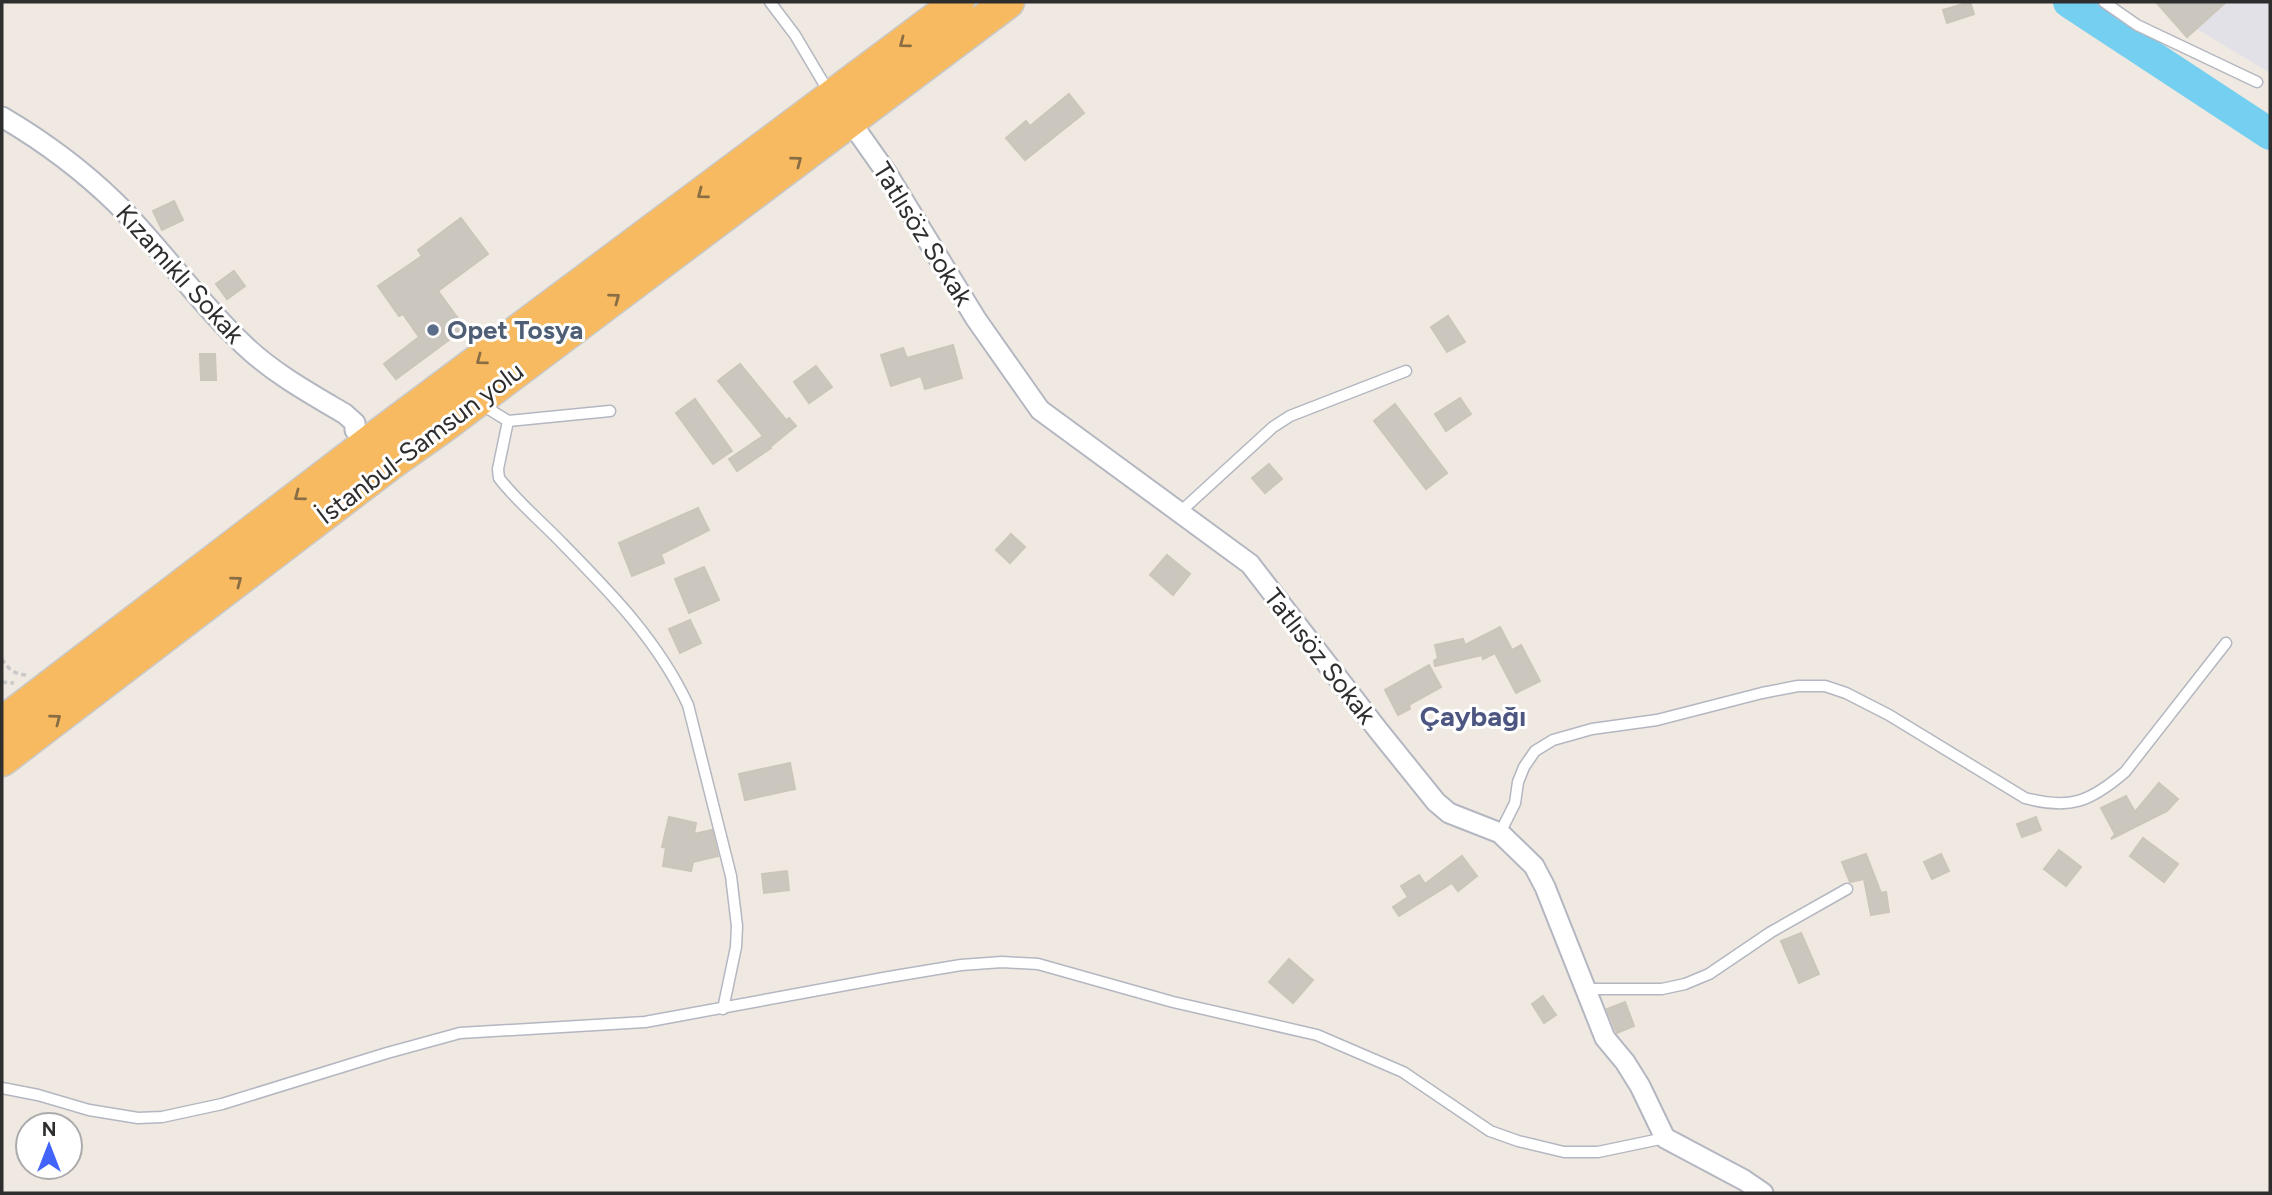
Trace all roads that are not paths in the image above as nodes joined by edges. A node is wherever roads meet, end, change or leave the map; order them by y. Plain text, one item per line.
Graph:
1 (770, 2) edge
2 (958, 2) edge
3 (1008, 2) edge
4 (2104, 2) edge
5 (2257, 82) dead end
6 (841, 109) junction
7 (2, 117) edge
8 (1406, 370) dead end
9 (476, 402) junction
10 (610, 411) dead end
11 (508, 421) junction
12 (355, 430) dead end
13 (1179, 513) junction
14 (2226, 642) dead end
15 (2, 723) edge
16 (2, 760) edge
17 (1500, 833) junction
18 (1847, 890) dead end
19 (1584, 989) junction
20 (723, 1009) junction
21 (2, 1088) edge
22 (1665, 1139) junction
23 (1763, 1193) edge

1 - 6 lane
2 -> 6 highway, İstanbul-Samsun yolu
3 - 6 highway, İstanbul-Samsun yolu
4 - 5 lane
9 -> 6 highway, İstanbul-Samsun yolu
6 - 13 street, Tatlısöz Sokak
6 -> 15 highway, İstanbul-Samsun yolu
7 - 12 street, Kızamıklı Sokak
8 - 13 lane
9 - 11 lane
16 -> 9 highway, İstanbul-Samsun yolu
10 - 11 lane
11 - 20 lane
13 - 17 street, Tatlısöz Sokak
14 - 17 lane
17 - 19 street, Tatlısöz Sokak
18 - 19 lane
19 - 22 street, Tatlısöz Sokak
20 - 21 lane
20 - 22 lane
22 - 23 street

